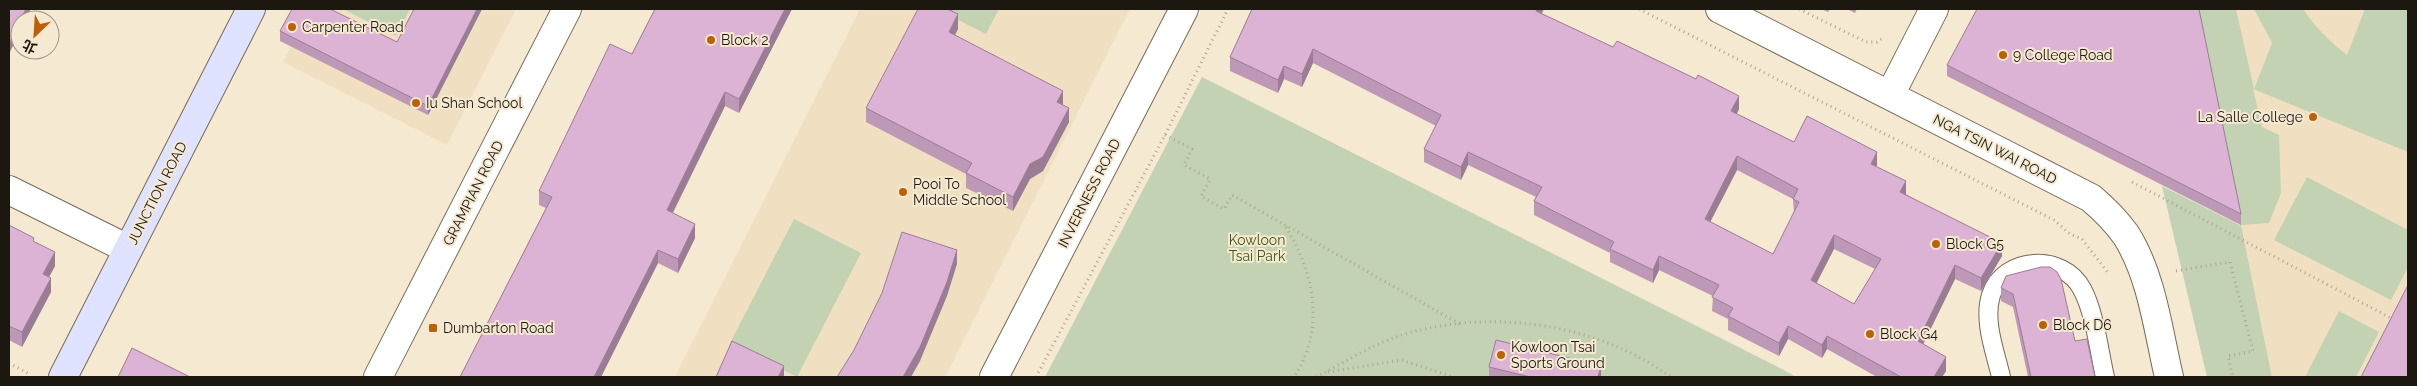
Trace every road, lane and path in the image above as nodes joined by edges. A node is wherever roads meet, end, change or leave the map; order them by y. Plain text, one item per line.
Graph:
1 (251, 9) edge
2 (567, 9) edge
3 (1184, 9) edge
4 (1228, 9) edge
5 (1639, 9) edge
6 (1720, 9) edge
7 (1798, 9) edge
8 (1934, 9) edge
9 (1888, 30) dead end
10 (1890, 95) junction
11 (1165, 135) junction
12 (2132, 182) dead end
13 (9, 190) edge
14 (1285, 226) junction
15 (128, 249) junction
16 (2175, 272) dead end
17 (2112, 279) dead end
18 (2397, 321) edge
19 (1460, 324) junction
20 (9, 363) edge
21 (1326, 372) junction
22 (29, 374) dead end
23 (63, 377) edge
24 (378, 377) edge
25 (994, 377) edge
26 (1036, 377) edge
27 (1294, 377) edge
28 (1316, 377) edge
29 (1453, 377) edge
30 (1671, 377) edge
31 (2001, 377) edge
32 (2105, 377) edge
33 (2169, 377) edge
34 (2233, 377) edge

1 - 15 main road, JUNCTION ROAD
2 - 24 street, GRAMPIAN ROAD
3 - 25 street, INVERNESS ROAD
4 - 11 path
5 - 17 path
6 - 10 street, NGA TSIN WAI ROAD
7 - 9 path
8 - 10 street
10 - 33 street, NGA TSIN WAI ROAD
11 - 14 path
11 - 26 path
12 - 18 path
13 - 15 street
14 - 19 path
14 - 27 path
15 - 23 main road, JUNCTION ROAD
16 - 34 path
19 - 21 path
19 - 30 path
20 - 22 path
21 - 28 path
21 - 29 path
31 - 32 lane

